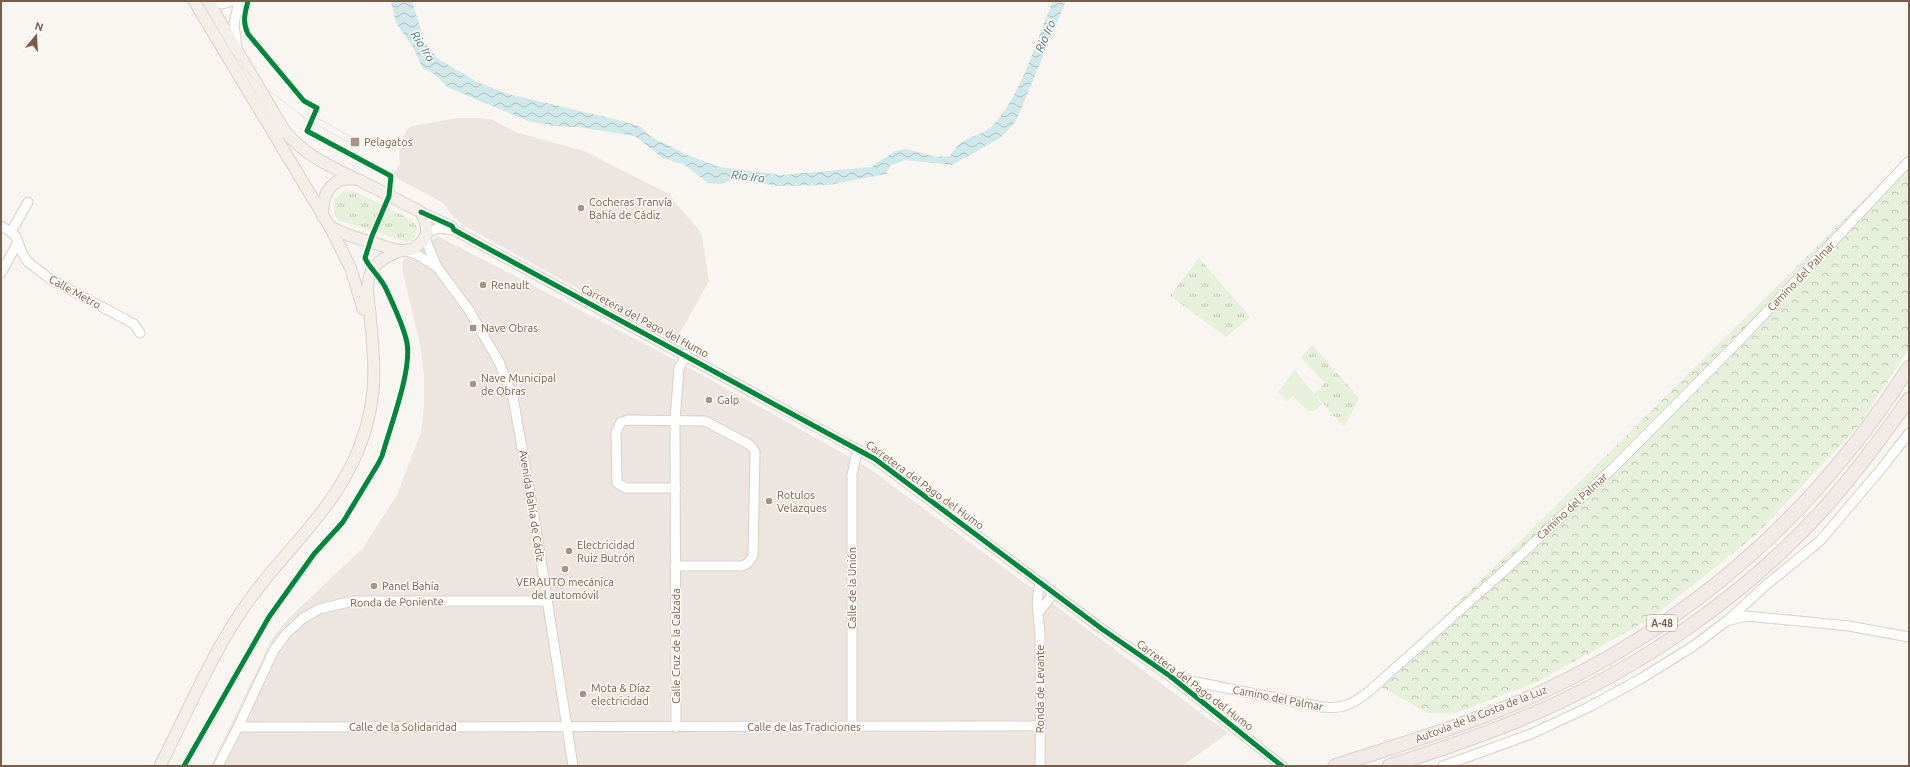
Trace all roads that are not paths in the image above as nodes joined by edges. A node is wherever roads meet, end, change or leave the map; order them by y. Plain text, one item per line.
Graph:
1 (194, 1) edge
2 (208, 1) edge
3 (212, 1) edge
4 (233, 1) edge
5 (239, 1) edge
6 (238, 53) junction
7 (1909, 161) edge
8 (358, 180) junction
9 (28, 202) dead end
10 (421, 212) junction
11 (323, 216) junction
12 (1, 226) edge
13 (330, 227) junction
14 (454, 230) junction
15 (11, 232) junction
16 (426, 236) junction
17 (17, 244) junction
18 (403, 251) junction
19 (437, 267) junction
20 (1, 273) edge
21 (370, 326) junction
22 (140, 333) dead end
23 (686, 355) junction
24 (1909, 367) edge
25 (1909, 399) edge
26 (675, 420) junction
27 (1909, 433) edge
28 (860, 450) junction
29 (676, 488) junction
30 (675, 566) junction
31 (1039, 587) junction
32 (1051, 596) junction
33 (547, 601) junction
34 (1039, 612) junction
35 (1728, 620) junction
36 (1909, 637) edge
37 (1170, 676) junction
38 (1041, 726) junction
39 (238, 727) junction
40 (567, 727) junction
41 (676, 727) junction
42 (852, 727) junction
43 (160, 766) edge
44 (218, 766) edge
45 (573, 766) edge
46 (1040, 766) edge
47 (1282, 766) edge
48 (1335, 766) edge
49 (1389, 766) edge
50 (1443, 766) edge

1 - 11 main road
2 - 6 main road
3 - 4 street
5 - 6 street
6 - 8 main road
7 - 37 street, Camino del Palmar
8 - 10 main road
8 - 11 main road
9 - 15 street
10 - 14 street, Carretera del Pago del Humo
10 - 16 main road
11 - 13 main road
12 - 15 street
13 - 18 main road
13 - 21 main road
14 - 16 street, Carretera del Pago del Humo
14 - 23 street, Carretera del Pago del Humo
15 - 17 street, Calle Metro
16 - 18 main road
16 - 19 street, Avenida Bahía de Cádiz
17 - 20 street
17 - 22 street, Calle Metro
18 - 19 street, Avenida Bahía de Cádiz
18 - 21 main road
19 - 33 street, Avenida Bahía de Cádiz
21 - 43 main road
23 - 26 street, Calle Cruz de la Calzada
23 - 28 street, Carretera del Pago del Humo
24 - 48 highway, Autovía de la Costa de la Luz / A-48
25 - 49 highway, Autovía de la Costa de la Luz / A-48
26 - 29 street, Calle Cruz de la Calzada
26 - 29 street
26 - 30 street
27 - 35 street
28 - 31 street, Carretera del Pago del Humo
28 - 42 street, Calle de la Unión
29 - 30 street, Calle Cruz de la Calzada
30 - 41 street, Calle Cruz de la Calzada
31 - 32 street, Carretera del Pago del Humo
31 - 34 street, Ronda de Levante
32 - 34 street
32 - 37 street, Carretera del Pago del Humo
33 - 39 street, Ronda de Poniente
33 - 40 street, Avenida Bahía de Cádiz
34 - 38 street, Ronda de Levante
35 - 36 street
35 - 50 street
37 - 47 street, Carretera del Pago del Humo
38 - 42 street, Calle de las Tradiciones
38 - 46 street, Ronda de Levante
39 - 40 street, Calle de la Solidaridad
39 - 44 street, Ronda de Poniente
40 - 41 street, Calle de las Tradiciones
40 - 45 street, Avenida Bahía de Cádiz
41 - 42 street, Calle de las Tradiciones

